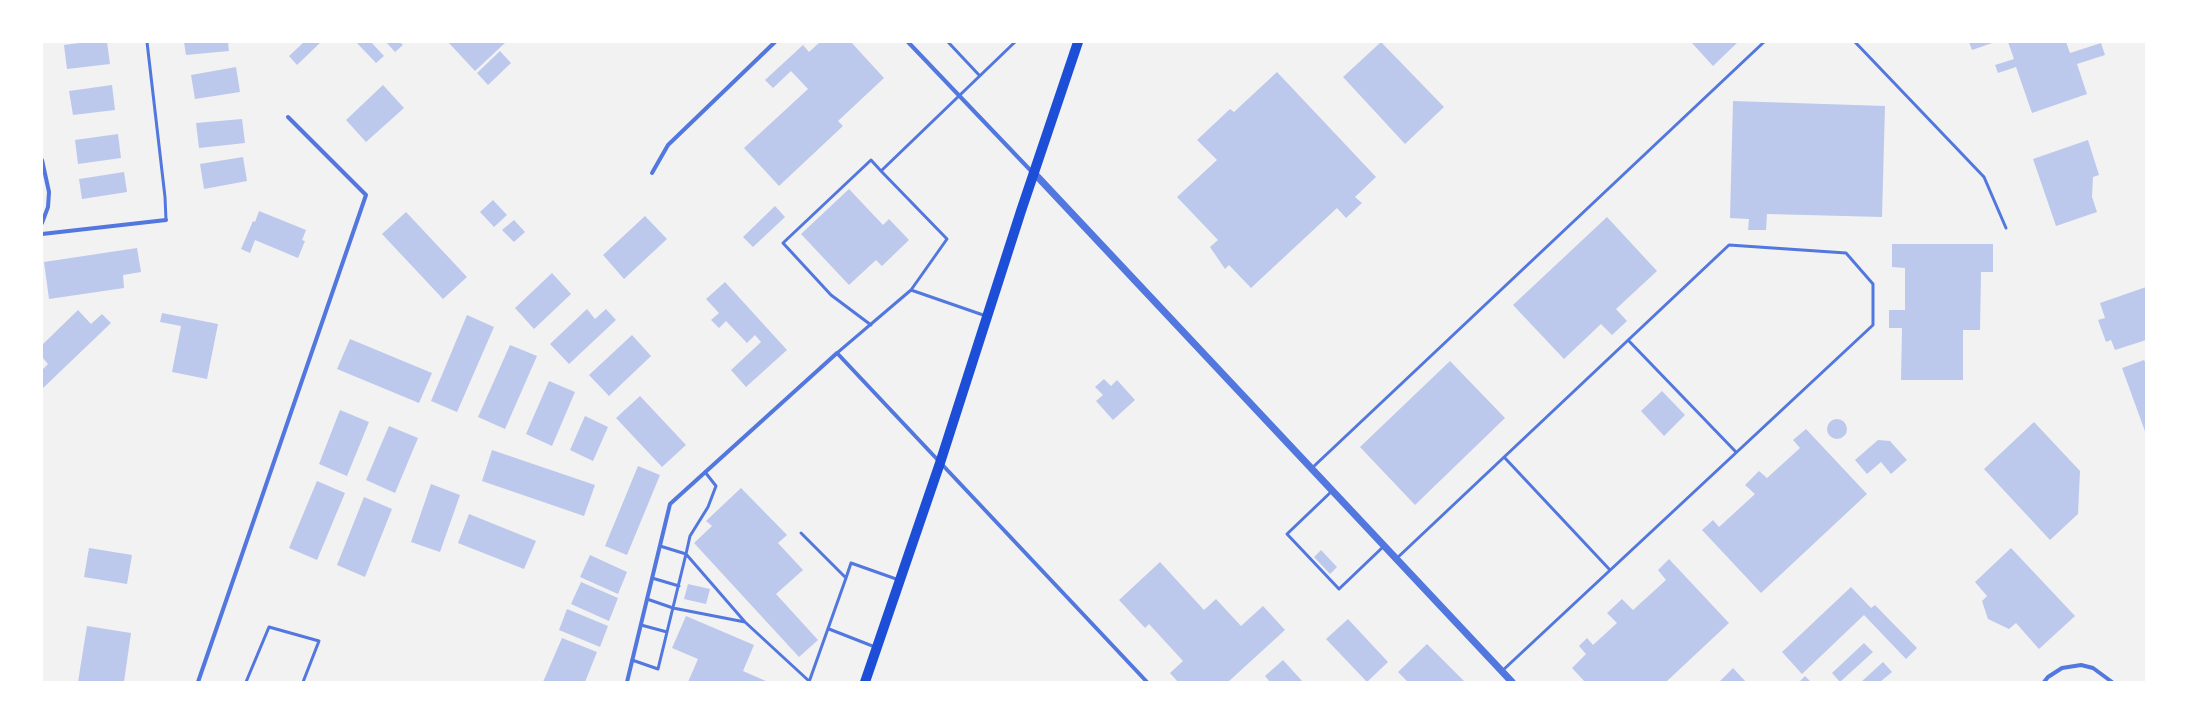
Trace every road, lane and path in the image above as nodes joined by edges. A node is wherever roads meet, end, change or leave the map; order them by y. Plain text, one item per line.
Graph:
1 (147, 42) edge
2 (775, 42) edge
3 (908, 42) edge
4 (948, 42) edge
5 (1015, 42) edge
6 (1078, 42) edge
7 (1764, 42) edge
8 (1855, 42) edge
9 (979, 75) junction
10 (958, 95) junction
11 (288, 117) dead end
12 (42, 160) edge
13 (881, 171) junction
14 (652, 173) dead end
15 (1034, 173) junction
16 (166, 220) joint
17 (42, 224) edge
18 (2006, 228) dead end
19 (42, 234) edge
20 (911, 290) junction
21 (987, 316) junction
22 (871, 324) junction
23 (1628, 340) junction
24 (837, 353) junction
25 (1736, 452) junction
26 (1504, 457) junction
27 (940, 463) junction
28 (1311, 469) junction
29 (705, 472) junction
30 (1332, 491) junction
31 (801, 533) dead end
32 (660, 546) junction
33 (1384, 546) junction
34 (686, 554) junction
35 (1396, 559) junction
36 (1610, 570) junction
37 (652, 578) junction
38 (846, 578) junction
39 (900, 580) junction
40 (678, 586) junction
41 (647, 599) junction
42 (673, 608) junction
43 (745, 622) junction
44 (641, 625) junction
45 (828, 629) junction
46 (667, 632) junction
47 (877, 647) junction
48 (632, 660) junction
49 (1502, 671) junction
50 (198, 682) edge
51 (246, 682) edge
52 (303, 682) edge
53 (627, 682) edge
54 (809, 682) edge
55 (865, 682) edge
56 (1147, 682) edge
57 (1512, 682) edge
58 (2044, 682) edge
59 (2112, 682) edge

1 - 16 lane
2 - 14 street
3 - 10 street
4 - 9 lane
5 - 9 lane
6 - 15 main road
7 - 28 lane
8 - 18 lane
9 - 10 lane
10 - 13 lane
10 - 15 street
11 - 50 street
12 - 17 street
13 - 20 lane
13 - 22 lane
15 - 21 main road
15 - 28 street
16 - 19 street
20 - 21 lane
20 - 22 lane
21 - 27 main road
22 - 24 lane
23 - 25 lane
23 - 25 lane
23 - 26 lane
24 - 27 street
24 - 29 street
25 - 36 lane
26 - 35 lane
26 - 36 lane
27 - 39 main road
27 - 56 street
28 - 30 street
29 - 32 street
29 - 34 lane
30 - 33 street
30 - 33 lane
31 - 38 lane
32 - 34 lane
32 - 37 street
33 - 35 street
34 - 40 lane
34 - 43 lane
35 - 49 street
36 - 49 lane
37 - 40 lane
37 - 41 street
38 - 39 lane
38 - 45 lane
39 - 47 main road
40 - 42 lane
41 - 42 lane
41 - 44 street
42 - 43 lane
42 - 46 lane
43 - 54 lane
44 - 46 lane
44 - 48 street
45 - 47 lane
45 - 54 lane
46 - 48 lane
47 - 55 main road
48 - 53 street
49 - 57 street
51 - 52 lane
58 - 59 street

